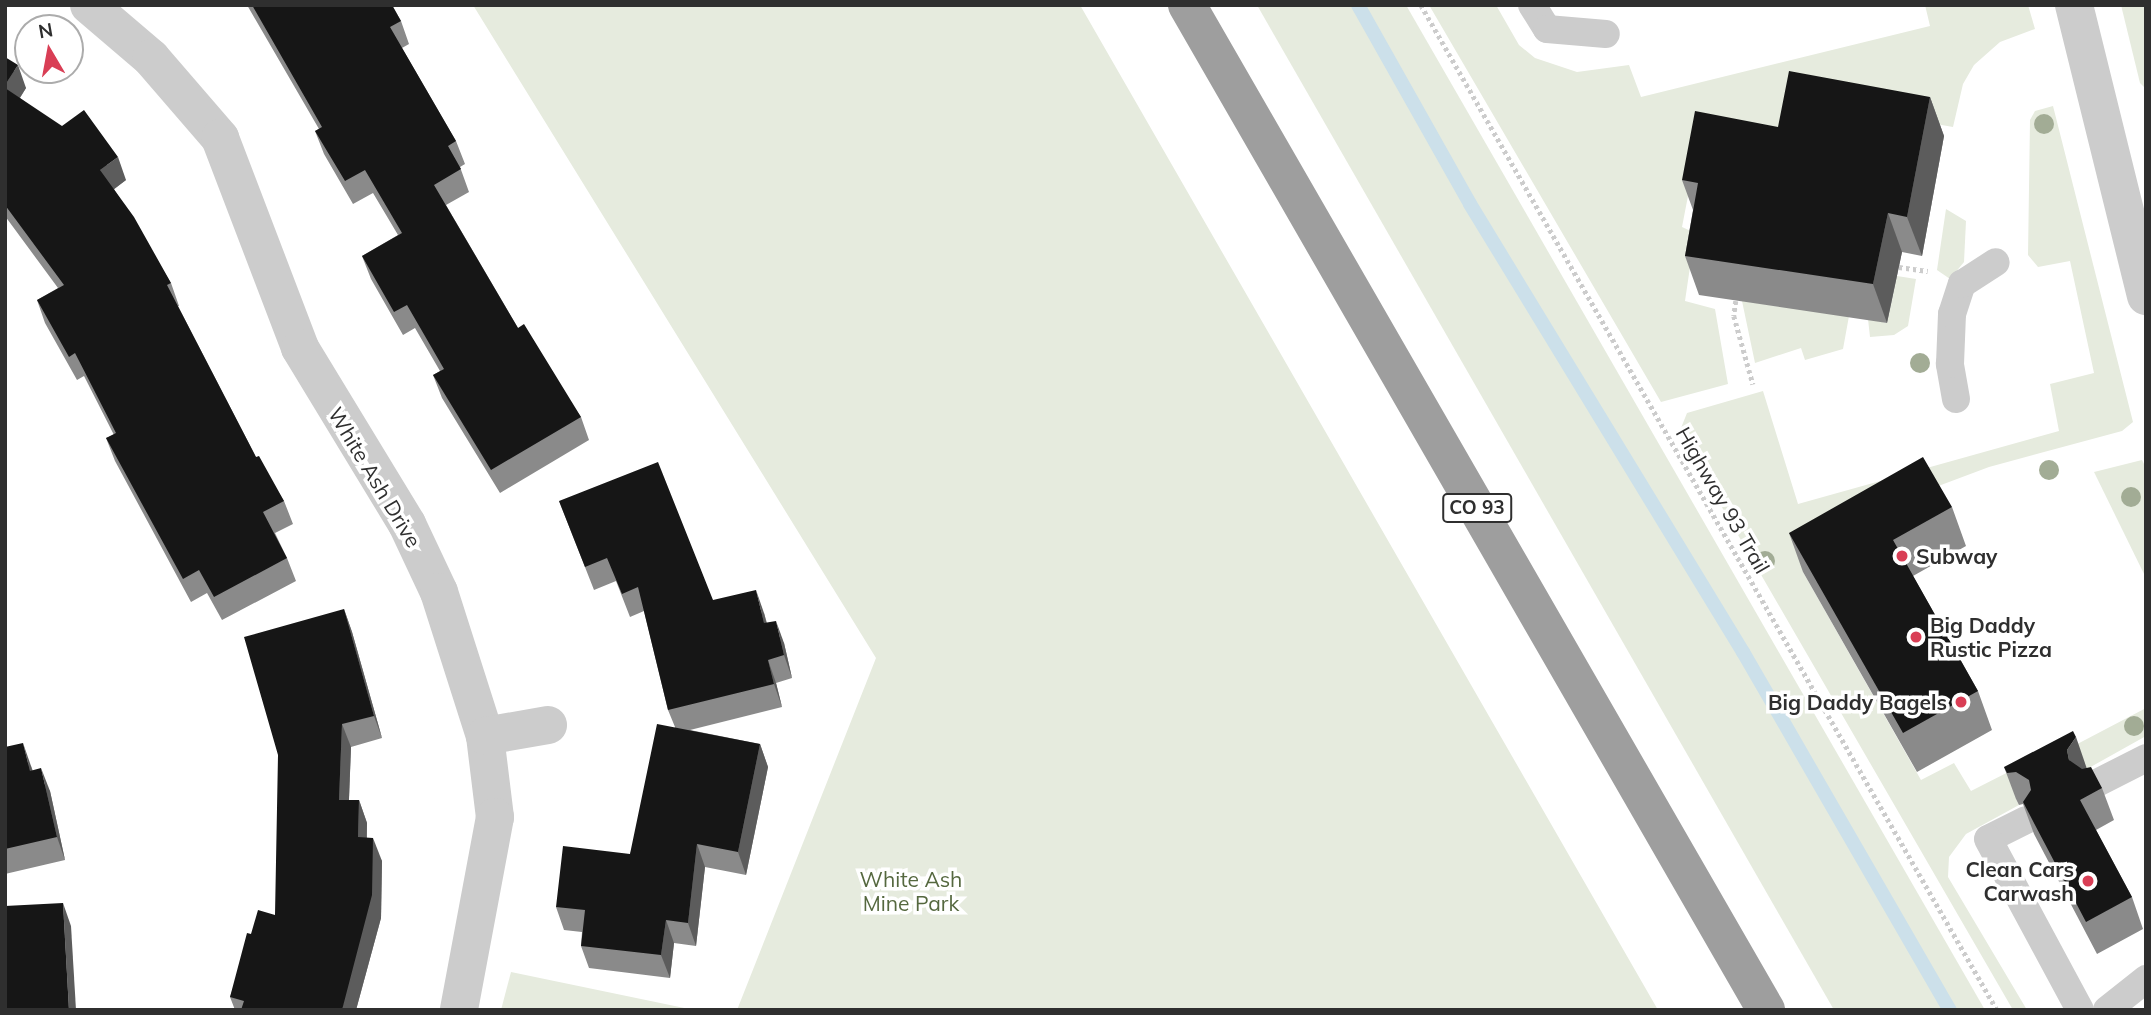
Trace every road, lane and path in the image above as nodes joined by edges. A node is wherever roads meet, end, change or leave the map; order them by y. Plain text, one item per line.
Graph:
1 (89, 5) edge
2 (1187, 5) edge
3 (1421, 5) edge
4 (1532, 5) edge
5 (2074, 5) edge
6 (1606, 34) dead end
7 (1997, 262) dead end
8 (1899, 267) dead end
9 (1932, 271) dead end
10 (2146, 296) edge
11 (1736, 301) edge
12 (1753, 384) dead end
13 (1956, 399) dead end
14 (548, 725) dead end
15 (485, 736) junction
16 (2146, 758) edge
17 (2095, 784) edge
18 (2026, 820) edge
19 (2146, 979) edge
20 (459, 1010) edge
21 (1766, 1010) edge
22 (1997, 1010) edge
23 (2080, 1010) edge
24 (2107, 1010) edge

1 - 15 street, White Ash Drive
2 - 21 highway, CO 93
3 - 22 path, Highway 93 Trail
4 - 6 lane
5 - 10 street
7 - 13 lane
8 - 9 path
11 - 12 path
14 - 15 street
15 - 20 street, White Ash Drive
16 - 17 lane
18 - 23 lane
19 - 24 lane

